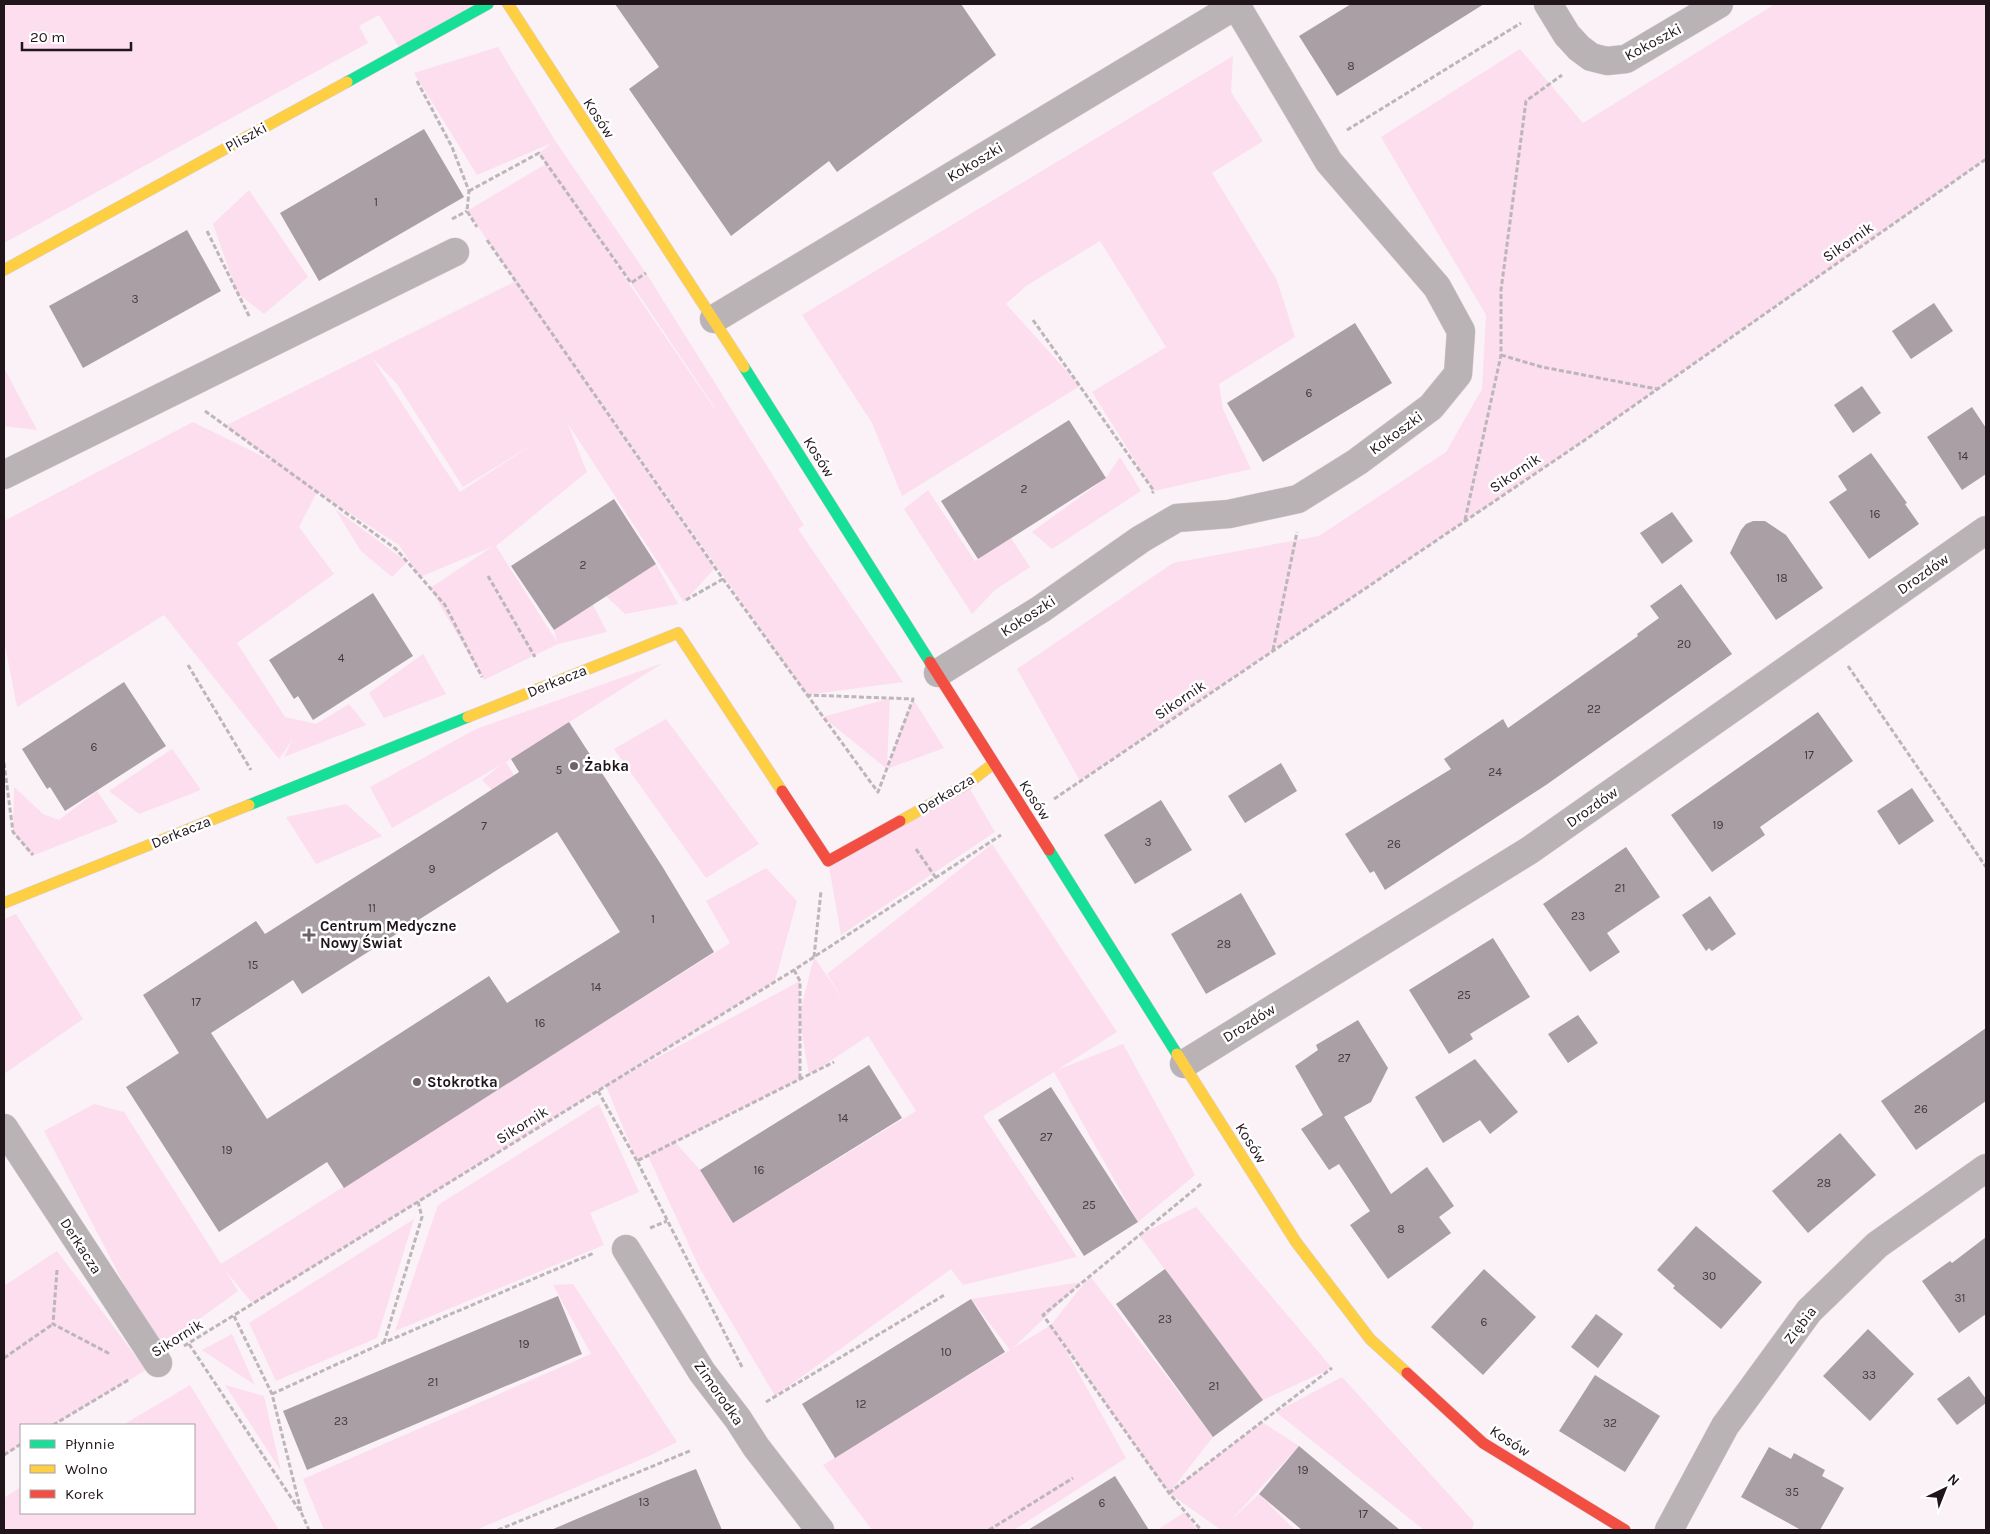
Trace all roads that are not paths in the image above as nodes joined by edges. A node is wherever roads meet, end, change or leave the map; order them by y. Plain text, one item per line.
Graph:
1 (488, 4) edge
2 (508, 4) edge
3 (1237, 4) edge
4 (1719, 4) edge
5 (1548, 5) edge
6 (455, 252) dead end
7 (4, 270) edge
8 (714, 319) junction
9 (4, 475) edge
10 (1986, 530) edge
11 (938, 673) junction
12 (993, 764) junction
13 (5, 896) edge
14 (1184, 1064) junction
15 (4, 1128) edge
16 (1986, 1168) edge
17 (626, 1249) dead end
18 (158, 1363) road end
19 (820, 1530) edge
20 (1625, 1530) edge
21 (1669, 1530) edge

1 - 7 street, Pliszki
2 - 8 street, Kosów
3 - 8 street, Kokoszki
3 - 11 street, Kokoszki
4 - 5 street, Kokoszki
6 - 9 street
8 - 11 street, Kosów
10 - 14 street, Drozdów
11 - 12 street, Kosów
12 - 13 street, Derkacza
12 - 14 street, Kosów
14 - 20 street, Kosów
15 - 18 street, Derkacza
16 - 21 street, Ziębia
17 - 19 street, Zimorodka

